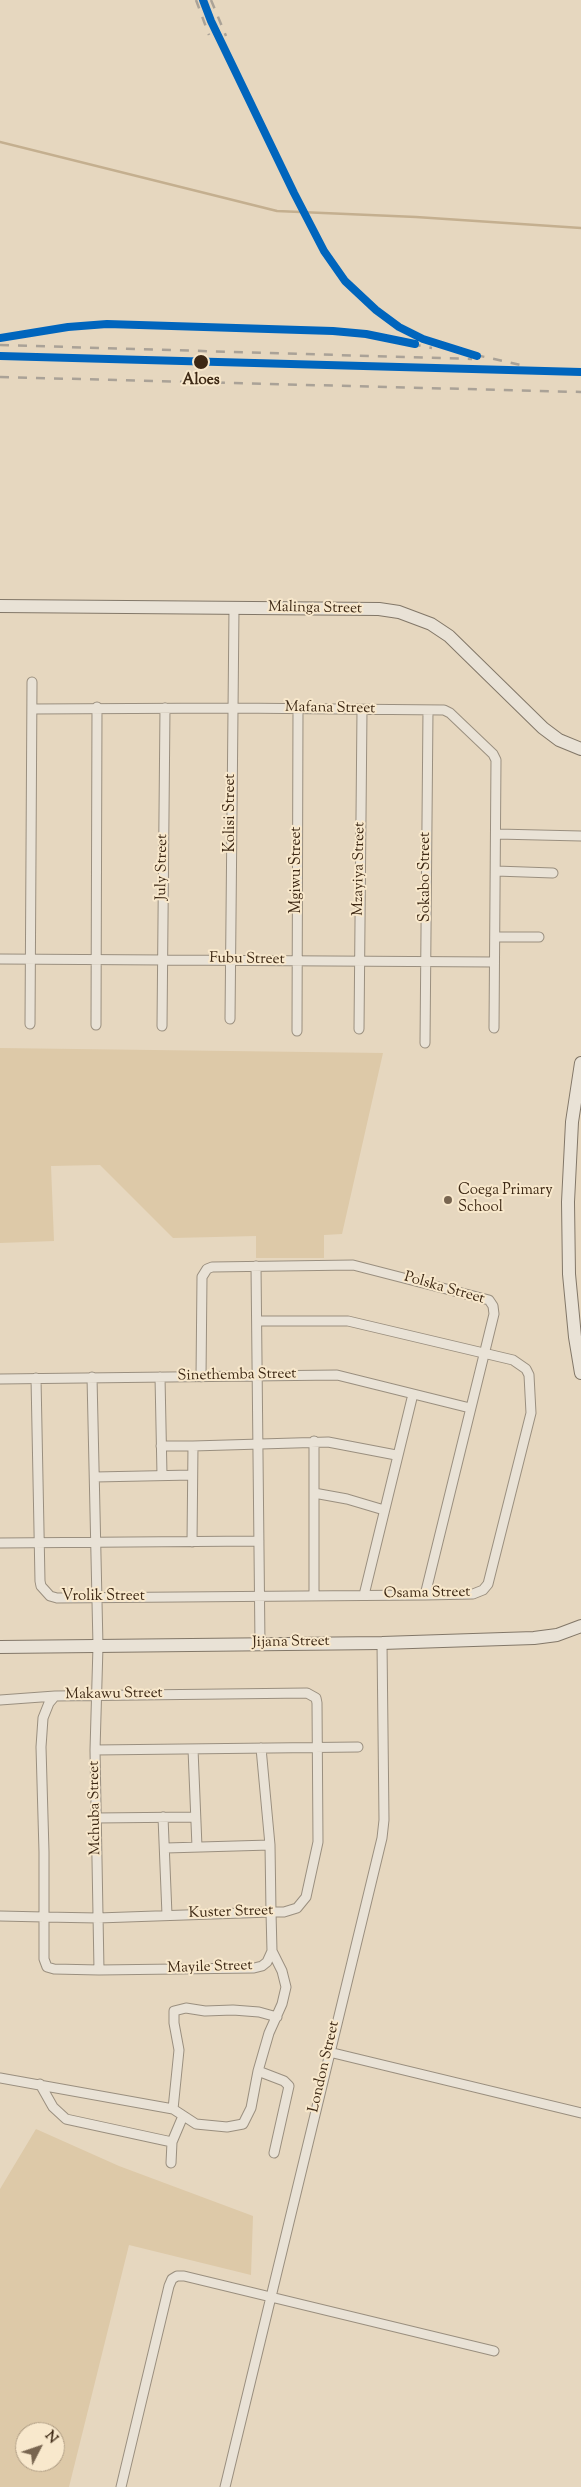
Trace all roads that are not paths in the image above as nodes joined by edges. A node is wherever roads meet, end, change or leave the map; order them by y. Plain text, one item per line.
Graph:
1 (0, 606) edge
2 (234, 608) junction
3 (32, 682) dead end
4 (97, 707) junction
5 (165, 708) junction
6 (232, 708) junction
7 (32, 709) junction
8 (298, 710) junction
9 (362, 710) junction
10 (428, 710) junction
11 (581, 749) edge
12 (496, 834) junction
13 (581, 836) edge
14 (496, 871) junction
15 (552, 873) dead end
16 (495, 937) junction
17 (539, 937) dead end
18 (0, 959) edge
19 (30, 959) junction
20 (162, 959) junction
21 (96, 960) junction
22 (230, 960) junction
23 (297, 961) junction
24 (360, 962) junction
25 (494, 962) junction
26 (426, 963) junction
27 (230, 1019) dead end
28 (30, 1024) dead end
29 (96, 1025) dead end
30 (162, 1026) dead end
31 (494, 1028) dead end
32 (359, 1029) dead end
33 (296, 1031) dead end
34 (425, 1043) dead end
35 (581, 1063) edge
36 (256, 1266) junction
37 (257, 1320) junction
38 (484, 1354) junction
39 (581, 1373) edge
40 (160, 1376) junction
41 (257, 1376) junction
42 (92, 1377) junction
43 (201, 1377) junction
44 (36, 1378) junction
45 (0, 1379) edge
46 (413, 1394) junction
47 (470, 1408) junction
48 (314, 1442) junction
49 (259, 1443) junction
50 (161, 1446) junction
51 (193, 1446) junction
52 (396, 1456) junction
53 (162, 1475) junction
54 (192, 1475) junction
55 (95, 1477) junction
56 (314, 1493) junction
57 (384, 1510) junction
58 (259, 1540) junction
59 (39, 1542) junction
60 (192, 1542) junction
61 (96, 1543) junction
62 (0, 1544) edge
63 (314, 1595) junction
64 (364, 1595) junction
65 (424, 1595) junction
66 (259, 1596) junction
67 (97, 1597) junction
68 (581, 1626) edge
69 (382, 1643) junction
70 (260, 1644) junction
71 (98, 1646) junction
72 (0, 1647) edge
73 (95, 1694) junction
74 (55, 1696) junction
75 (0, 1700) edge
76 (358, 1747) dead end
77 (261, 1748) junction
78 (318, 1748) junction
79 (193, 1749) junction
80 (95, 1750) junction
81 (164, 1817) junction
82 (195, 1817) junction
83 (96, 1818) junction
84 (270, 1845) junction
85 (198, 1847) junction
86 (166, 1848) junction
87 (271, 1912) junction
88 (167, 1915) junction
89 (0, 1916) edge
90 (44, 1917) junction
91 (98, 1918) junction
92 (272, 1951) junction
93 (99, 1970) junction
94 (277, 2017) junction
95 (329, 2052) junction
96 (258, 2071) junction
97 (0, 2078) edge
98 (40, 2084) junction
99 (173, 2110) junction
100 (581, 2113) edge
101 (183, 2116) junction
102 (172, 2142) junction
103 (274, 2153) dead end
104 (171, 2163) dead end
105 (271, 2298) junction
106 (494, 2351) dead end
107 (121, 2487) edge
108 (225, 2487) edge

1 - 2 street, Malinga Street
2 - 6 street, Kolisi Street
2 - 11 street, Malinga Street
3 - 7 street
4 - 5 street, Mafana Street
4 - 7 street, Mafana Street
4 - 21 street
5 - 6 street, Mafana Street
5 - 20 street, July Street
6 - 8 street, Mafana Street
6 - 22 street, Kolisi Street
7 - 19 street
8 - 9 street, Mafana Street
8 - 23 street, Mgiwu Street
9 - 10 street, Mafana Street
9 - 24 street, Mzayiya Street
10 - 12 street, Mafana Street
10 - 26 street, Sokabo Street
12 - 13 street
12 - 14 street, Mafana Street
14 - 15 street
14 - 16 street, Mafana Street
16 - 17 street
16 - 25 street, Mafana Street
18 - 19 street, Fubu Street
19 - 21 street, Fubu Street
19 - 28 street
20 - 21 street, Fubu Street
20 - 22 street, Fubu Street
20 - 30 street, July Street
21 - 29 street
22 - 23 street, Fubu Street
22 - 27 street, Kolisi Street
23 - 24 street, Fubu Street
23 - 33 street, Mgiwu Street
24 - 26 street, Fubu Street
24 - 32 street, Mzayiya Street
25 - 26 street, Fubu Street
25 - 31 street, Mafana Street
26 - 34 street, Sokabo Street
35 - 39 street
36 - 37 street
36 - 38 street, Polska Street
36 - 43 street, Polska Street
37 - 38 street, Osama Street
37 - 41 street
38 - 47 street, Polska Street
38 - 65 street, Osama Street
40 - 42 street, Sinethemba Street
40 - 43 street, Sinethemba Street
40 - 50 street
41 - 43 street, Sinethemba Street
41 - 46 street, Sinethemba Street
41 - 49 street
42 - 44 street, Sinethemba Street
42 - 55 street, Mchuba Street
44 - 45 street, Sinethemba Street
44 - 59 street, Vrolik Street
46 - 47 street, Sinethemba Street
46 - 52 street
47 - 65 street, Polska Street
48 - 49 street
48 - 52 street
48 - 56 street
49 - 51 street
49 - 58 street
50 - 51 street
50 - 53 street
51 - 54 street
52 - 57 street
53 - 54 street
53 - 55 street
54 - 60 street
55 - 61 street, Mchuba Street
56 - 57 street
56 - 63 street
57 - 64 street
58 - 60 street
58 - 66 street
59 - 61 street
59 - 62 street
59 - 67 street, Vrolik Street
60 - 61 street
61 - 67 street, Mchuba Street
63 - 64 street, Osama Street
63 - 66 street, Osama Street
64 - 65 street, Osama Street
66 - 67 street, Vrolik Street
66 - 70 street
67 - 71 street, Mchuba Street
68 - 69 street, Jijana Street
69 - 70 street, Jijana Street
69 - 95 street, London Street
70 - 71 street, Jijana Street
71 - 72 street, Jijana Street
71 - 73 street, Mchuba Street
73 - 74 street, Makawu Street
73 - 78 street, Makawu Street
73 - 80 street, Mchuba Street
74 - 75 street
74 - 90 street, Makawu Street
76 - 78 street
77 - 78 street
77 - 79 street
77 - 84 street, Mayile Street
78 - 87 street, Kuster Street
79 - 80 street
79 - 82 street
80 - 83 street, Mchuba Street
81 - 82 street
81 - 83 street
81 - 86 street
82 - 85 street
83 - 91 street, Mchuba Street
84 - 85 street
84 - 87 street, Mayile Street
85 - 86 street
86 - 88 street
87 - 88 street, Kuster Street
87 - 92 street, Mayile Street
88 - 91 street, Kuster Street
89 - 90 street, Kuster Street
90 - 91 street, Kuster Street
90 - 93 street, Mayile Street
91 - 93 street, Mchuba Street
92 - 93 street, Mayile Street
92 - 94 street
94 - 96 street
94 - 99 street
95 - 100 street
95 - 105 street, London Street
96 - 101 street
96 - 103 street
97 - 98 street
98 - 99 street
98 - 102 street
99 - 101 street
101 - 102 street
102 - 104 street
105 - 106 street
105 - 107 street
105 - 108 street, London Street

